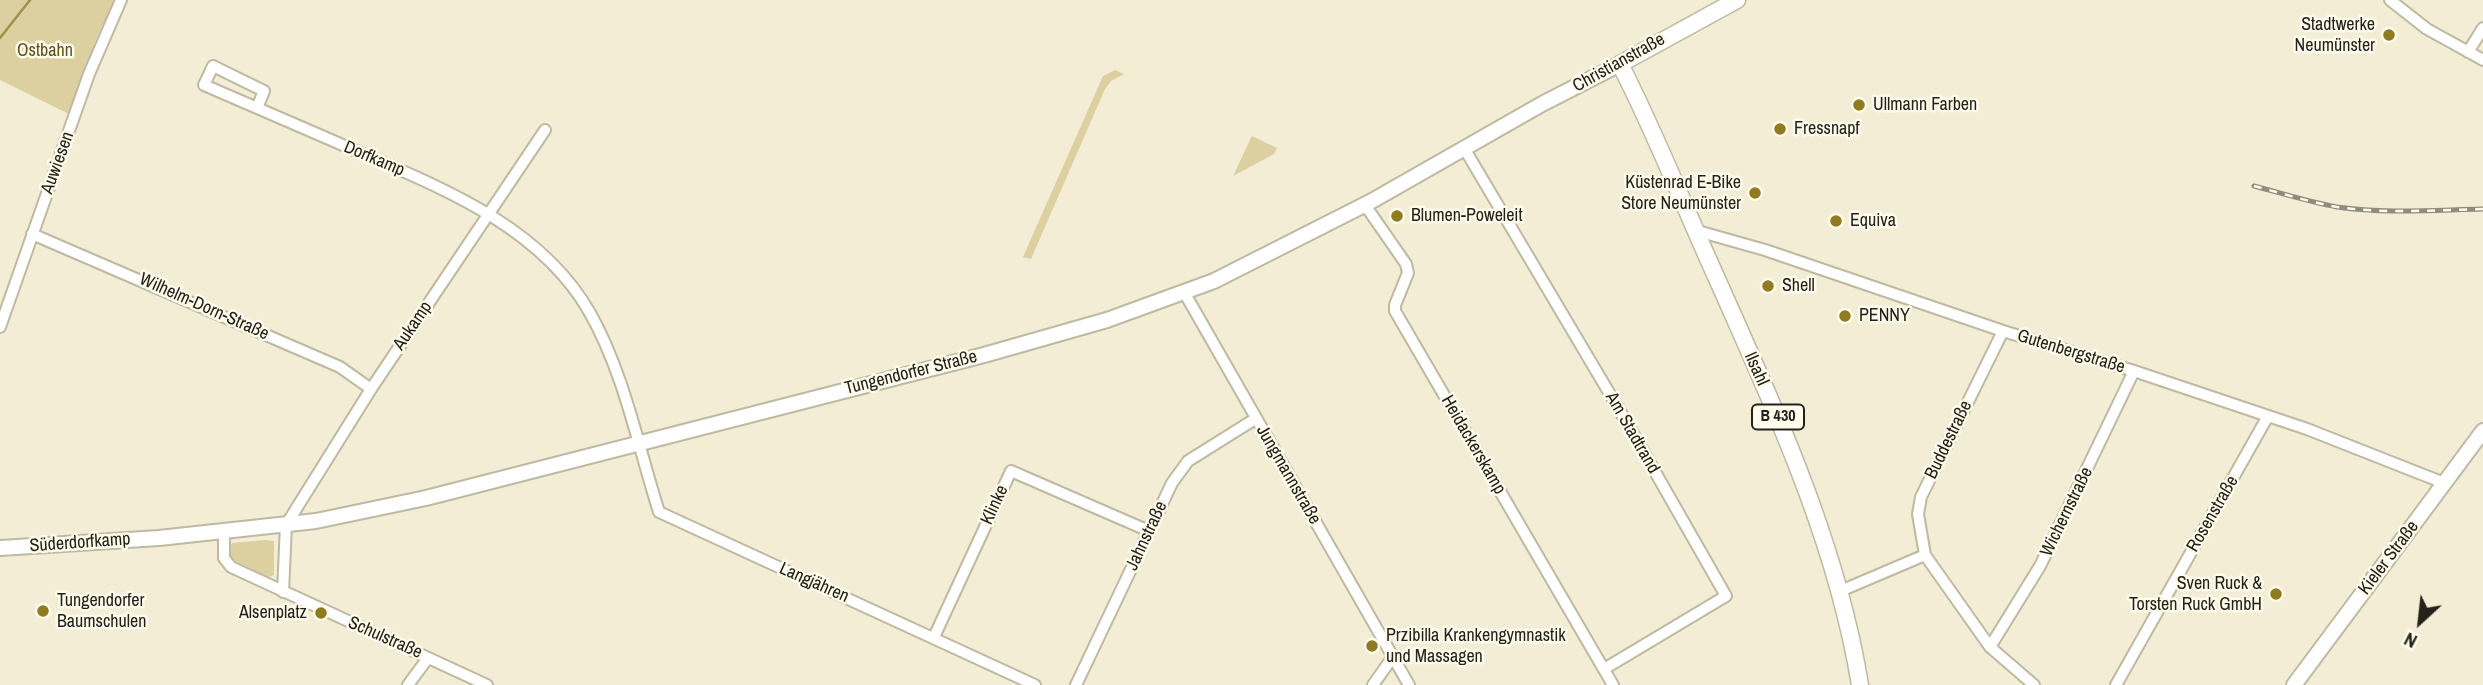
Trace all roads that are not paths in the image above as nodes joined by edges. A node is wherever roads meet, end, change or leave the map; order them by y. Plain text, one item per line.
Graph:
1 (121, 0) edge
2 (1737, 0) edge
3 (2390, 0) edge
4 (2483, 28) edge
5 (2468, 52) junction
6 (2483, 60) edge
7 (1620, 64) junction
8 (257, 108) junction
9 (1502, 127) joint
10 (545, 130) dead end
11 (1464, 148) junction
12 (1365, 205) junction
13 (488, 214) junction
14 (1695, 230) junction
15 (33, 234) junction
16 (1184, 292) junction
17 (0, 327) edge
18 (2003, 331) junction
19 (2134, 371) junction
20 (371, 388) junction
21 (2268, 416) junction
22 (1255, 419) junction
23 (2483, 431) edge
24 (637, 443) junction
25 (2444, 483) junction
26 (286, 525) junction
27 (1149, 531) junction
28 (224, 532) junction
29 (0, 548) edge
30 (1925, 555) junction
31 (283, 592) junction
32 (1838, 593) junction
33 (934, 637) junction
34 (1990, 648) junction
35 (1392, 657) junction
36 (428, 658) junction
37 (1604, 668) junction
38 (408, 685) edge
39 (487, 685) edge
40 (1035, 685) edge
41 (1076, 685) edge
42 (1374, 685) edge
43 (1409, 685) edge
44 (1613, 685) edge
45 (1860, 685) edge
46 (2034, 685) edge
47 (2116, 685) edge
48 (2294, 685) edge

1 - 15 street, Auwiesen
2 - 7 main road, Christianstraße
3 - 5 street
4 - 5 street
5 - 6 street
7 - 9 main road, Christianstraße
7 - 14 main road, Ilsahl / B 430
8 - 8 street, Dorfkamp
8 - 13 street, Dorfkamp
9 - 11 main road, Tungendorfer Straße
10 - 13 street, Aukamp
11 - 12 main road, Tungendorfer Straße
11 - 37 street, Am Stadtrand
12 - 16 main road, Tungendorfer Straße
12 - 37 street, Heidackerskamp
13 - 20 street, Aukamp
13 - 24 street, Dorfkamp
14 - 18 street, Gutenbergstraße
14 - 32 main road, Ilsahl / B 430
15 - 17 street, Auwiesen
15 - 20 street, Wilhelm-Dorn-Straße
16 - 22 street, Jungmannstraße
16 - 24 main road, Tungendorfer Straße
18 - 19 street, Gutenbergstraße
18 - 30 street, Buddestraße
19 - 21 street, Gutenbergstraße
19 - 34 street, Wichernstraße
20 - 26 street, Aukamp
21 - 25 street, Gutenbergstraße
21 - 47 street, Rosenstraße
22 - 27 street, Jahnstraße
22 - 35 street, Jungmannstraße
23 - 25 main road, Kieler Straße
24 - 26 main road, Tungendorfer Straße
24 - 33 street, Langjähren
25 - 48 main road, Kieler Straße
26 - 28 main road
26 - 31 street
27 - 33 street, Klinke
27 - 41 street, Jahnstraße
28 - 29 main road, Süderdorfkamp
28 - 31 street
30 - 32 street
30 - 34 street, Buddestraße
31 - 36 street, Schulstraße
32 - 45 main road, Ilsahl / B 430
33 - 40 street, Langjähren
34 - 46 street, Buddestraße
35 - 42 street
35 - 43 street, Jungmannstraße
36 - 38 street
36 - 39 street, Schulstraße
37 - 44 street, Heidackerskamp

